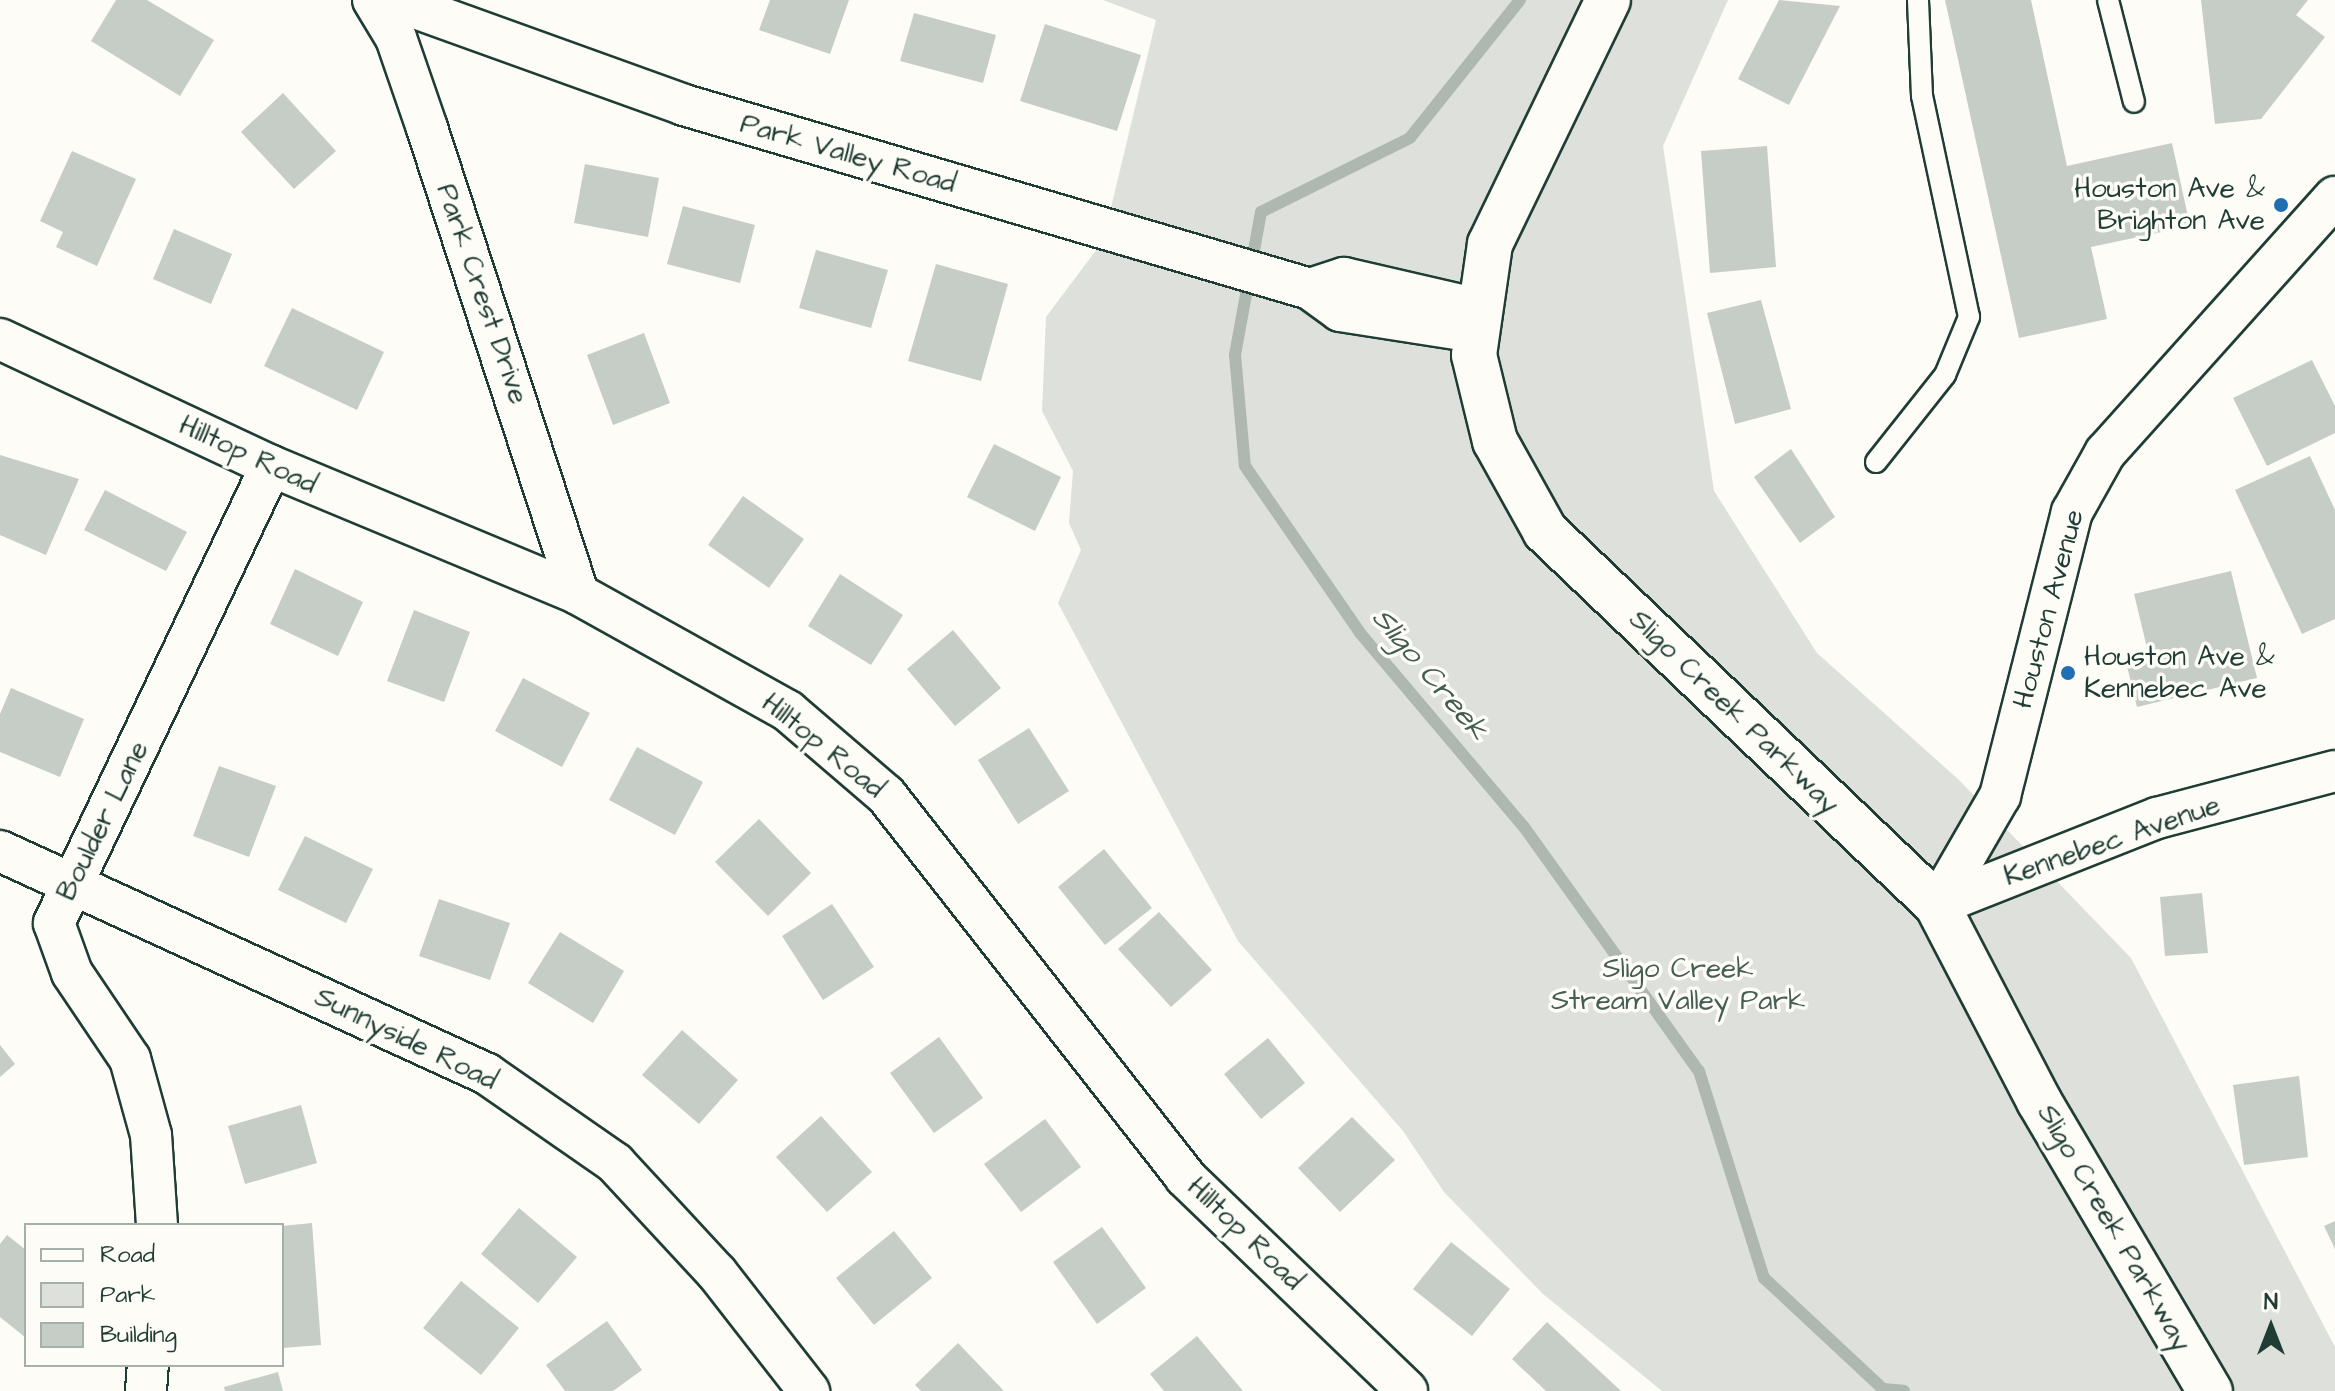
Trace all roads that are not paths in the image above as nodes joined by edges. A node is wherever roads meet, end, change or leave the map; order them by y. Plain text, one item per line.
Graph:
1 (373, 0) edge
2 (393, 0) edge
3 (1608, 0) edge
4 (1918, 0) edge
5 (2108, 0) edge
6 (2134, 102) dead end
7 (2335, 197) edge
8 (1477, 320) junction
9 (0, 339) edge
10 (1876, 462) dead end
11 (271, 466) junction
12 (578, 594) junction
13 (2335, 771) edge
14 (0, 851) edge
15 (69, 883) junction
16 (1937, 905) junction
17 (157, 1223) edge
18 (148, 1367) edge
19 (146, 1391) edge
20 (809, 1391) edge
21 (1407, 1391) edge
22 (2210, 1391) edge

1 - 12 street, Park Crest Drive
2 - 8 street, Park Valley Road
3 - 8 street, Sligo Creek Parkway
4 - 10 lane
5 - 6 lane
7 - 16 street, Houston Avenue
8 - 16 street, Sligo Creek Parkway
9 - 11 street, Hilltop Road
11 - 12 street, Hilltop Road
11 - 15 street, Boulder Lane
12 - 21 street, Hilltop Road
13 - 16 street, Kennebec Avenue
14 - 15 street, Sunnyside Road
15 - 17 street, Boulder Lane
15 - 20 street, Sunnyside Road
16 - 22 street, Sligo Creek Parkway
18 - 19 street

